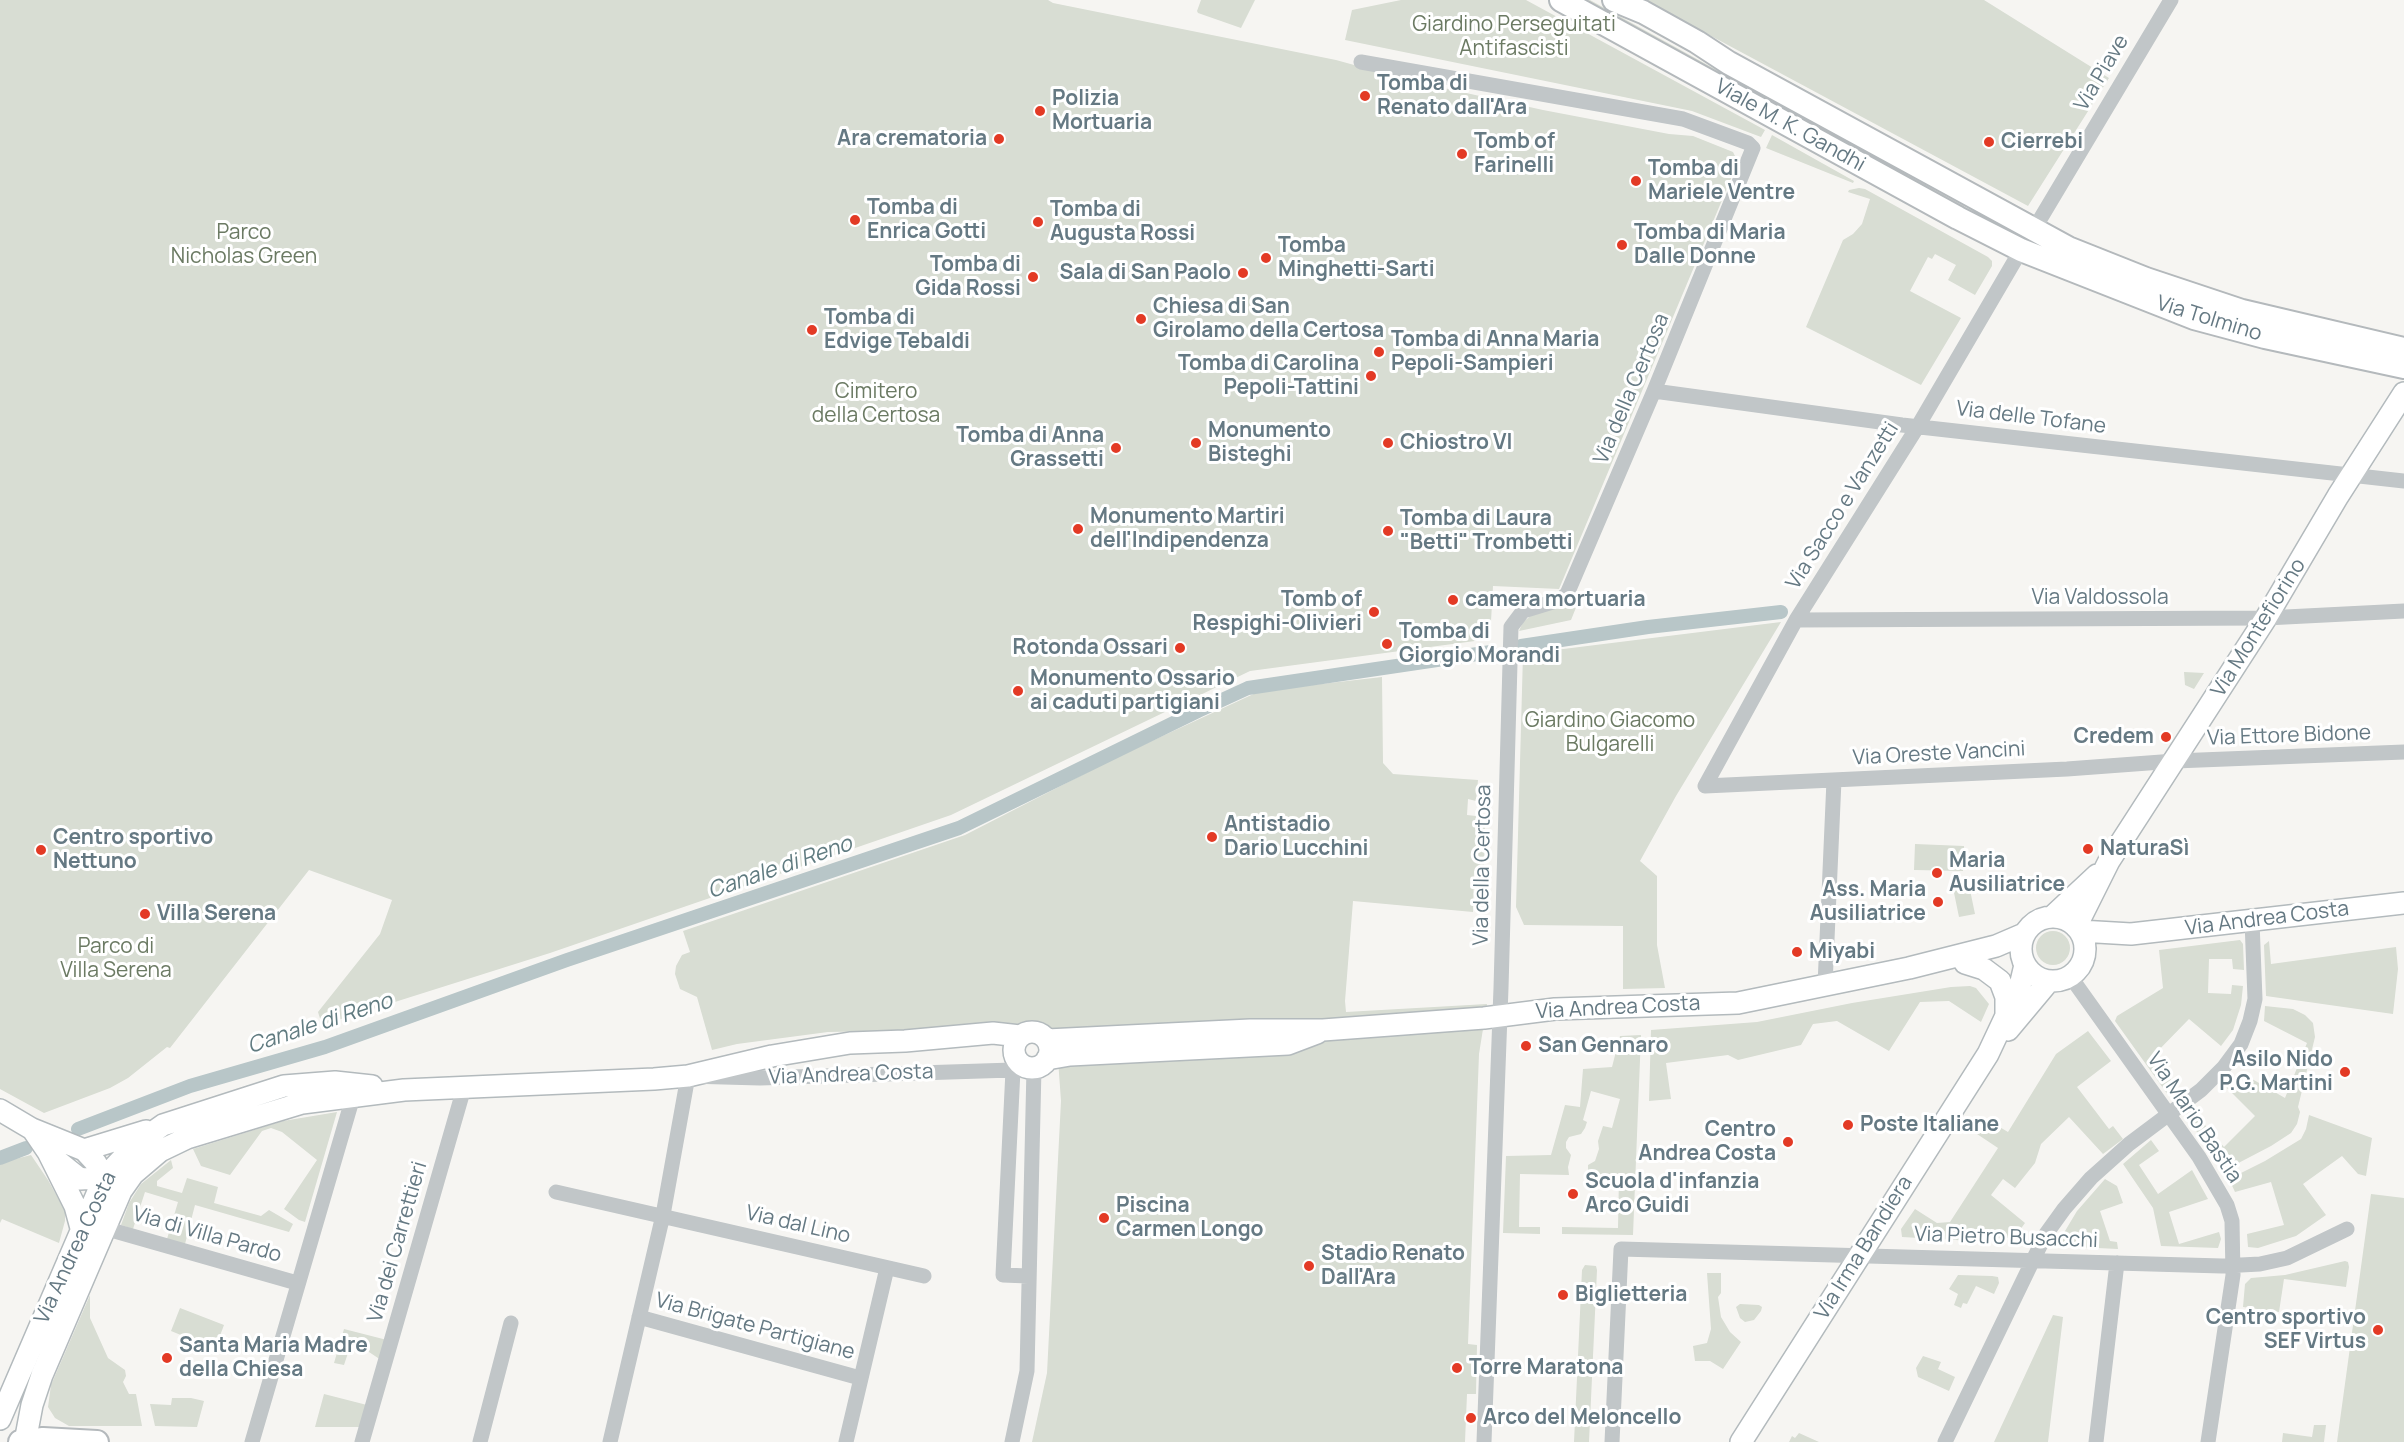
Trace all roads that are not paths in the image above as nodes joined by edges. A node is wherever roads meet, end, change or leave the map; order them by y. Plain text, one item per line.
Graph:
1 (1561, 0) edge
2 (1614, 0) edge
3 (2171, 0) edge
4 (1361, 62) dead end
5 (2033, 231) junction
6 (2021, 250) junction
7 (2404, 349) edge
8 (2404, 367) edge
9 (1654, 391) junction
10 (2404, 393) edge
11 (1918, 426) junction
12 (2352, 474) junction
13 (2404, 481) edge
14 (2404, 611) edge
15 (2266, 618) junction
16 (1796, 620) junction
17 (2404, 752) edge
18 (2175, 761) junction
19 (1834, 780) junction
20 (1705, 786) joint
21 (2109, 861) junction
22 (2404, 903) edge
23 (2053, 916) junction
24 (2252, 921) junction
25 (2078, 929) junction
26 (2024, 934) junction
27 (2131, 934) junction
28 (2084, 959) junction
29 (2024, 962) junction
30 (1965, 963) junction
31 (1910, 968) junction
32 (2070, 976) junction
33 (2049, 981) junction
34 (1825, 985) junction
35 (1500, 1016) junction
36 (2006, 1016) junction
37 (1988, 1054) junction
38 (1028, 1055) junction
39 (688, 1076) junction
40 (464, 1088) junction
41 (404, 1090) junction
42 (353, 1097) junction
43 (0, 1110) edge
44 (2167, 1113) junction
45 (163, 1125) junction
46 (32, 1129) junction
47 (84, 1150) junction
48 (48, 1152) junction
49 (133, 1174) junction
50 (104, 1178) junction
51 (1008, 1181) junction
52 (1031, 1182) junction
53 (556, 1192) dead end
54 (113, 1208) junction
55 (663, 1215) junction
56 (81, 1228) junction
57 (104, 1228) junction
58 (2347, 1229) dead end
59 (1860, 1255) junction
60 (2033, 1260) junction
61 (2117, 1263) junction
62 (2234, 1265) junction
63 (887, 1268) junction
64 (924, 1276) dead end
65 (1028, 1276) junction
66 (297, 1283) junction
67 (639, 1317) junction
68 (511, 1323) dead end
69 (860, 1378) junction
70 (0, 1419) edge
71 (23, 1442) edge
72 (97, 1442) edge
73 (252, 1442) edge
74 (362, 1442) edge
75 (480, 1442) edge
76 (610, 1442) edge
77 (846, 1442) edge
78 (1012, 1442) edge
79 (1484, 1442) edge
80 (1612, 1442) edge
81 (1741, 1442) edge
82 (1945, 1442) edge
83 (2096, 1442) edge
84 (2208, 1442) edge

1 - 6 main road, Viale M. K. Gandhi
2 - 5 main road, Viale M. K. Gandhi
3 - 5 street, Via Piave
4 - 9 street, Via della Certosa
5 - 7 main road, Via Tolmino
6 - 8 main road, Via Tolmino
6 - 11 street, Via Sacco e Vanzetti
9 - 11 street, Via delle Tofane
9 - 35 street, Via della Certosa
10 - 12 main road, Via Montefiorino
11 - 12 street, Via delle Tofane
11 - 16 street, Via Sacco e Vanzetti
12 - 13 street, Via delle Tofane
12 - 15 main road, Via Montefiorino
14 - 15 street, Via Valdossola
15 - 16 street, Via Valdossola
15 - 18 main road, Via Montefiorino
16 - 20 street, Via Sacco e Vanzetti
17 - 18 street, Via Ettore Bidone
18 - 19 street, Via Oreste Vancini
18 - 21 main road, Via Montefiorino
19 - 20 street, Via Oreste Vancini
19 - 34 street
21 - 23 main road, Via Montefiorino
21 - 25 main road, Via Montefiorino
22 - 24 main road, Via Andrea Costa
23 - 25 main road
23 - 26 main road
24 - 27 main road, Via Andrea Costa
24 - 44 street
25 - 27 main road, Via Andrea Costa
25 - 28 main road
26 - 29 main road
26 - 31 main road, Via Andrea Costa
27 - 28 main road, Via Andrea Costa
28 - 32 main road
29 - 30 main road, Via Andrea Costa
29 - 33 main road
29 - 36 main road, Via Irma Bandiera
30 - 31 main road, Via Andrea Costa
30 - 36 main road
31 - 34 main road, Via Andrea Costa
32 - 33 main road
32 - 44 street, Via Mario Bastia
33 - 37 main road, Via Irma Bandiera
34 - 35 main road, Via Andrea Costa
35 - 38 main road, Via Andrea Costa
35 - 79 street, Via della Certosa
36 - 37 main road, Via Irma Bandiera
37 - 59 main road, Via Irma Bandiera
38 - 39 street, Via Andrea Costa
38 - 39 main road, Via Andrea Costa
38 - 51 street
38 - 52 street
39 - 40 main road, Via Andrea Costa
39 - 55 street
40 - 41 main road, Via Andrea Costa
40 - 74 street, Via dei Carrettieri
41 - 42 main road, Via Andrea Costa
41 - 45 main road, Via Andrea Costa
42 - 49 main road, Via Andrea Costa
42 - 66 street
43 - 46 main road
44 - 60 street
44 - 62 street, Via Mario Bastia
45 - 47 main road
45 - 50 main road, Via Andrea Costa
46 - 47 main road
46 - 48 main road
47 - 50 main road
48 - 50 main road
48 - 56 main road
49 - 50 main road
49 - 54 main road, Via Andrea Costa
50 - 54 main road
50 - 56 main road, Via Andrea Costa
51 - 52 street
51 - 65 street
52 - 65 street
53 - 55 street, Via dal Lino
54 - 57 main road, Via Andrea Costa
55 - 63 street, Via dal Lino
55 - 67 street
56 - 70 main road, Via Andrea Costa
57 - 66 street, Via di Villa Pardo
57 - 71 main road, Via Andrea Costa
58 - 62 street, Via Pietro Busacchi
59 - 60 street, Via Pietro Busacchi
59 - 80 street, Via Pietro Busacchi
59 - 81 main road, Via Irma Bandiera
60 - 61 street, Via Pietro Busacchi
60 - 82 street
61 - 62 street, Via Pietro Busacchi
61 - 83 street
62 - 84 street, Via Mario Bastia
63 - 64 street, Via dal Lino
63 - 69 street
65 - 78 street
66 - 73 street
67 - 69 street, Via Brigate Partigiane
67 - 76 street
68 - 75 street
69 - 77 street
71 - 72 main road

